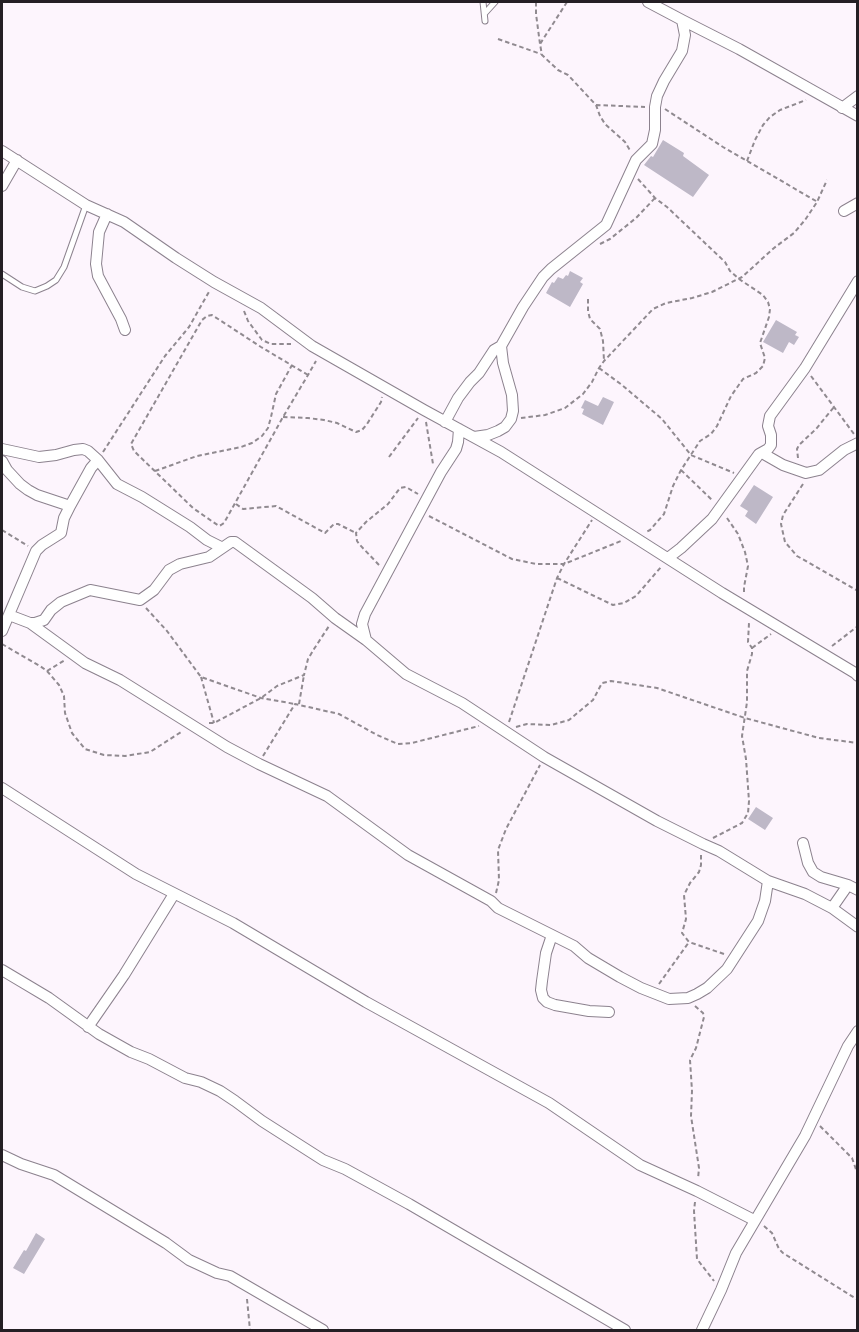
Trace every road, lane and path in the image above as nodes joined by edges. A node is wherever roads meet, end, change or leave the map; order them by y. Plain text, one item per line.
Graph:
1 (483, 2) edge
2 (495, 2) edge
3 (536, 2) edge
4 (567, 2) edge
5 (648, 2) edge
6 (676, 2) edge
7 (485, 13) junction
8 (670, 13) junction
9 (682, 20) junction
10 (485, 21) dead end
11 (498, 39) dead end
12 (540, 44) junction
13 (542, 55) junction
14 (820, 94) junction
15 (858, 96) edge
16 (596, 105) junction
17 (655, 107) junction
18 (842, 108) junction
19 (858, 116) edge
20 (2, 151) edge
21 (17, 160) junction
22 (747, 161) junction
23 (634, 165) junction
24 (827, 180) dead end
25 (2, 186) edge
26 (655, 198) junction
27 (817, 202) junction
28 (858, 203) edge
29 (86, 205) junction
30 (844, 211) dead end
31 (106, 214) junction
32 (576, 249) junction
33 (2, 274) edge
34 (739, 279) junction
35 (214, 282) junction
36 (858, 282) edge
37 (241, 297) junction
38 (588, 299) dead end
39 (125, 330) dead end
40 (501, 346) junction
41 (317, 348) junction
42 (604, 361) junction
43 (292, 365) junction
44 (599, 368) junction
45 (805, 368) junction
46 (309, 375) junction
47 (382, 385) junction
48 (834, 407) junction
49 (424, 410) junction
50 (283, 417) junction
51 (511, 419) junction
52 (445, 422) junction
53 (459, 429) junction
54 (474, 437) junction
55 (858, 441) edge
56 (2, 449) edge
57 (762, 453) junction
58 (691, 455) junction
59 (389, 457) dead end
60 (98, 460) junction
61 (2, 461) edge
62 (681, 470) junction
63 (154, 471) junction
64 (803, 473) junction
65 (742, 476) junction
66 (436, 482) junction
67 (427, 498) junction
68 (235, 504) junction
69 (70, 506) junction
70 (720, 508) junction
71 (421, 512) junction
72 (596, 513) junction
73 (2, 530) edge
74 (357, 533) junction
75 (634, 536) junction
76 (221, 547) junction
77 (36, 551) junction
78 (668, 558) junction
79 (564, 564) junction
80 (387, 573) junction
81 (557, 578) junction
82 (858, 591) edge
83 (140, 600) junction
84 (749, 610) junction
85 (9, 615) junction
86 (335, 618) junction
87 (363, 621) junction
88 (30, 623) junction
89 (858, 626) edge
90 (347, 627) junction
91 (779, 628) junction
92 (2, 631) edge
93 (366, 640) junction
94 (2, 644) edge
95 (752, 648) junction
96 (822, 654) junction
97 (72, 655) junction
98 (47, 671) junction
99 (857, 673) edge
100 (304, 675) junction
101 (201, 676) junction
102 (261, 698) junction
103 (297, 704) junction
104 (745, 718) junction
105 (214, 723) junction
106 (494, 723) junction
107 (193, 724) junction
108 (506, 731) junction
109 (858, 743) edge
110 (544, 757) junction
111 (259, 764) junction
112 (2, 788) edge
113 (803, 843) dead end
114 (703, 844) junction
115 (768, 881) junction
116 (853, 888) edge
117 (174, 894) junction
118 (491, 901) junction
119 (832, 908) junction
120 (858, 927) edge
121 (552, 934) junction
122 (689, 942) junction
123 (735, 957) junction
124 (2, 970) edge
125 (653, 993) junction
126 (688, 998) junction
127 (609, 1011) dead end
128 (88, 1026) junction
129 (858, 1031) edge
130 (813, 1119) junction
131 (2, 1155) edge
132 (858, 1175) edge
133 (697, 1191) junction
134 (754, 1220) junction
135 (245, 1284) junction
136 (721, 1290) junction
137 (858, 1300) edge
138 (250, 1330) edge
139 (323, 1330) edge
140 (625, 1330) edge
141 (702, 1330) edge

1 - 7 lane
2 - 7 lane
3 - 12 path
4 - 12 path
5 - 8 street
6 - 8 street
7 - 10 lane
8 - 9 street
9 - 14 street
9 - 17 street
11 - 13 path
12 - 13 path
13 - 16 path
14 - 18 street
14 - 22 path
15 - 18 street
16 - 17 path
16 - 23 path
17 - 22 path
17 - 23 street
18 - 19 street
20 - 21 street
21 - 25 street
21 - 29 street
22 - 27 path
23 - 26 path
23 - 32 street
24 - 27 path
26 - 32 path
26 - 34 path
27 - 34 path
28 - 30 street
29 - 31 street
29 - 33 lane
31 - 35 street
31 - 39 street
32 - 40 street
34 - 42 path
34 - 58 path
35 - 37 street
35 - 60 path
36 - 45 street
37 - 41 street
37 - 41 path
38 - 42 path
40 - 51 street
40 - 52 street
41 - 46 path
41 - 47 street
42 - 44 path
43 - 46 path
43 - 63 path
43 - 63 path
44 - 51 path
44 - 58 path
45 - 48 path
45 - 57 street
46 - 50 path
47 - 49 street
47 - 50 path
48 - 55 path
48 - 64 path
49 - 52 street
49 - 59 path
49 - 66 path
50 - 68 path
51 - 54 street
52 - 53 street
53 - 54 street
53 - 66 street
54 - 72 street
55 - 64 street
56 - 60 street
57 - 64 street
57 - 65 street
58 - 62 path
58 - 65 path
60 - 69 street
60 - 76 street
61 - 69 street
62 - 70 path
62 - 75 path
63 - 68 path
64 - 82 path
65 - 70 street
66 - 67 street
67 - 71 street
67 - 74 path
68 - 74 path
69 - 77 street
70 - 78 street
70 - 84 path
71 - 79 path
71 - 80 street
72 - 75 street
72 - 79 path
73 - 77 path
74 - 80 path
75 - 78 street
75 - 79 path
76 - 83 street
76 - 86 street
77 - 85 street
78 - 81 path
78 - 84 street
79 - 81 path
80 - 87 street
81 - 108 path
83 - 88 street
83 - 101 path
84 - 91 street
84 - 95 path
85 - 88 street
85 - 92 street
86 - 90 street
86 - 100 path
87 - 90 street
87 - 93 street
88 - 97 street
89 - 96 path
90 - 93 street
91 - 95 path
91 - 96 street
93 - 106 street
94 - 98 path
95 - 104 path
96 - 99 street
97 - 98 path
97 - 107 street
98 - 107 path
100 - 102 path
100 - 103 path
101 - 102 path
101 - 105 path
102 - 103 path
102 - 105 path
103 - 106 path
103 - 111 path
104 - 108 path
104 - 109 path
104 - 114 path
105 - 107 path
106 - 108 street
107 - 111 street
108 - 110 street
110 - 114 street
110 - 118 path
111 - 118 street
112 - 117 street
113 - 116 street
114 - 115 street
114 - 122 path
115 - 119 street
115 - 123 street
116 - 119 street
117 - 128 street
117 - 133 street
118 - 121 street
119 - 120 street
121 - 125 street
121 - 127 street
122 - 123 path
122 - 125 path
123 - 126 street
124 - 128 street
125 - 126 street
126 - 133 path
128 - 140 street
129 - 130 street
130 - 132 path
130 - 134 street
131 - 135 street
133 - 134 street
133 - 136 path
134 - 136 street
134 - 137 path
135 - 138 path
135 - 139 street
136 - 141 street

